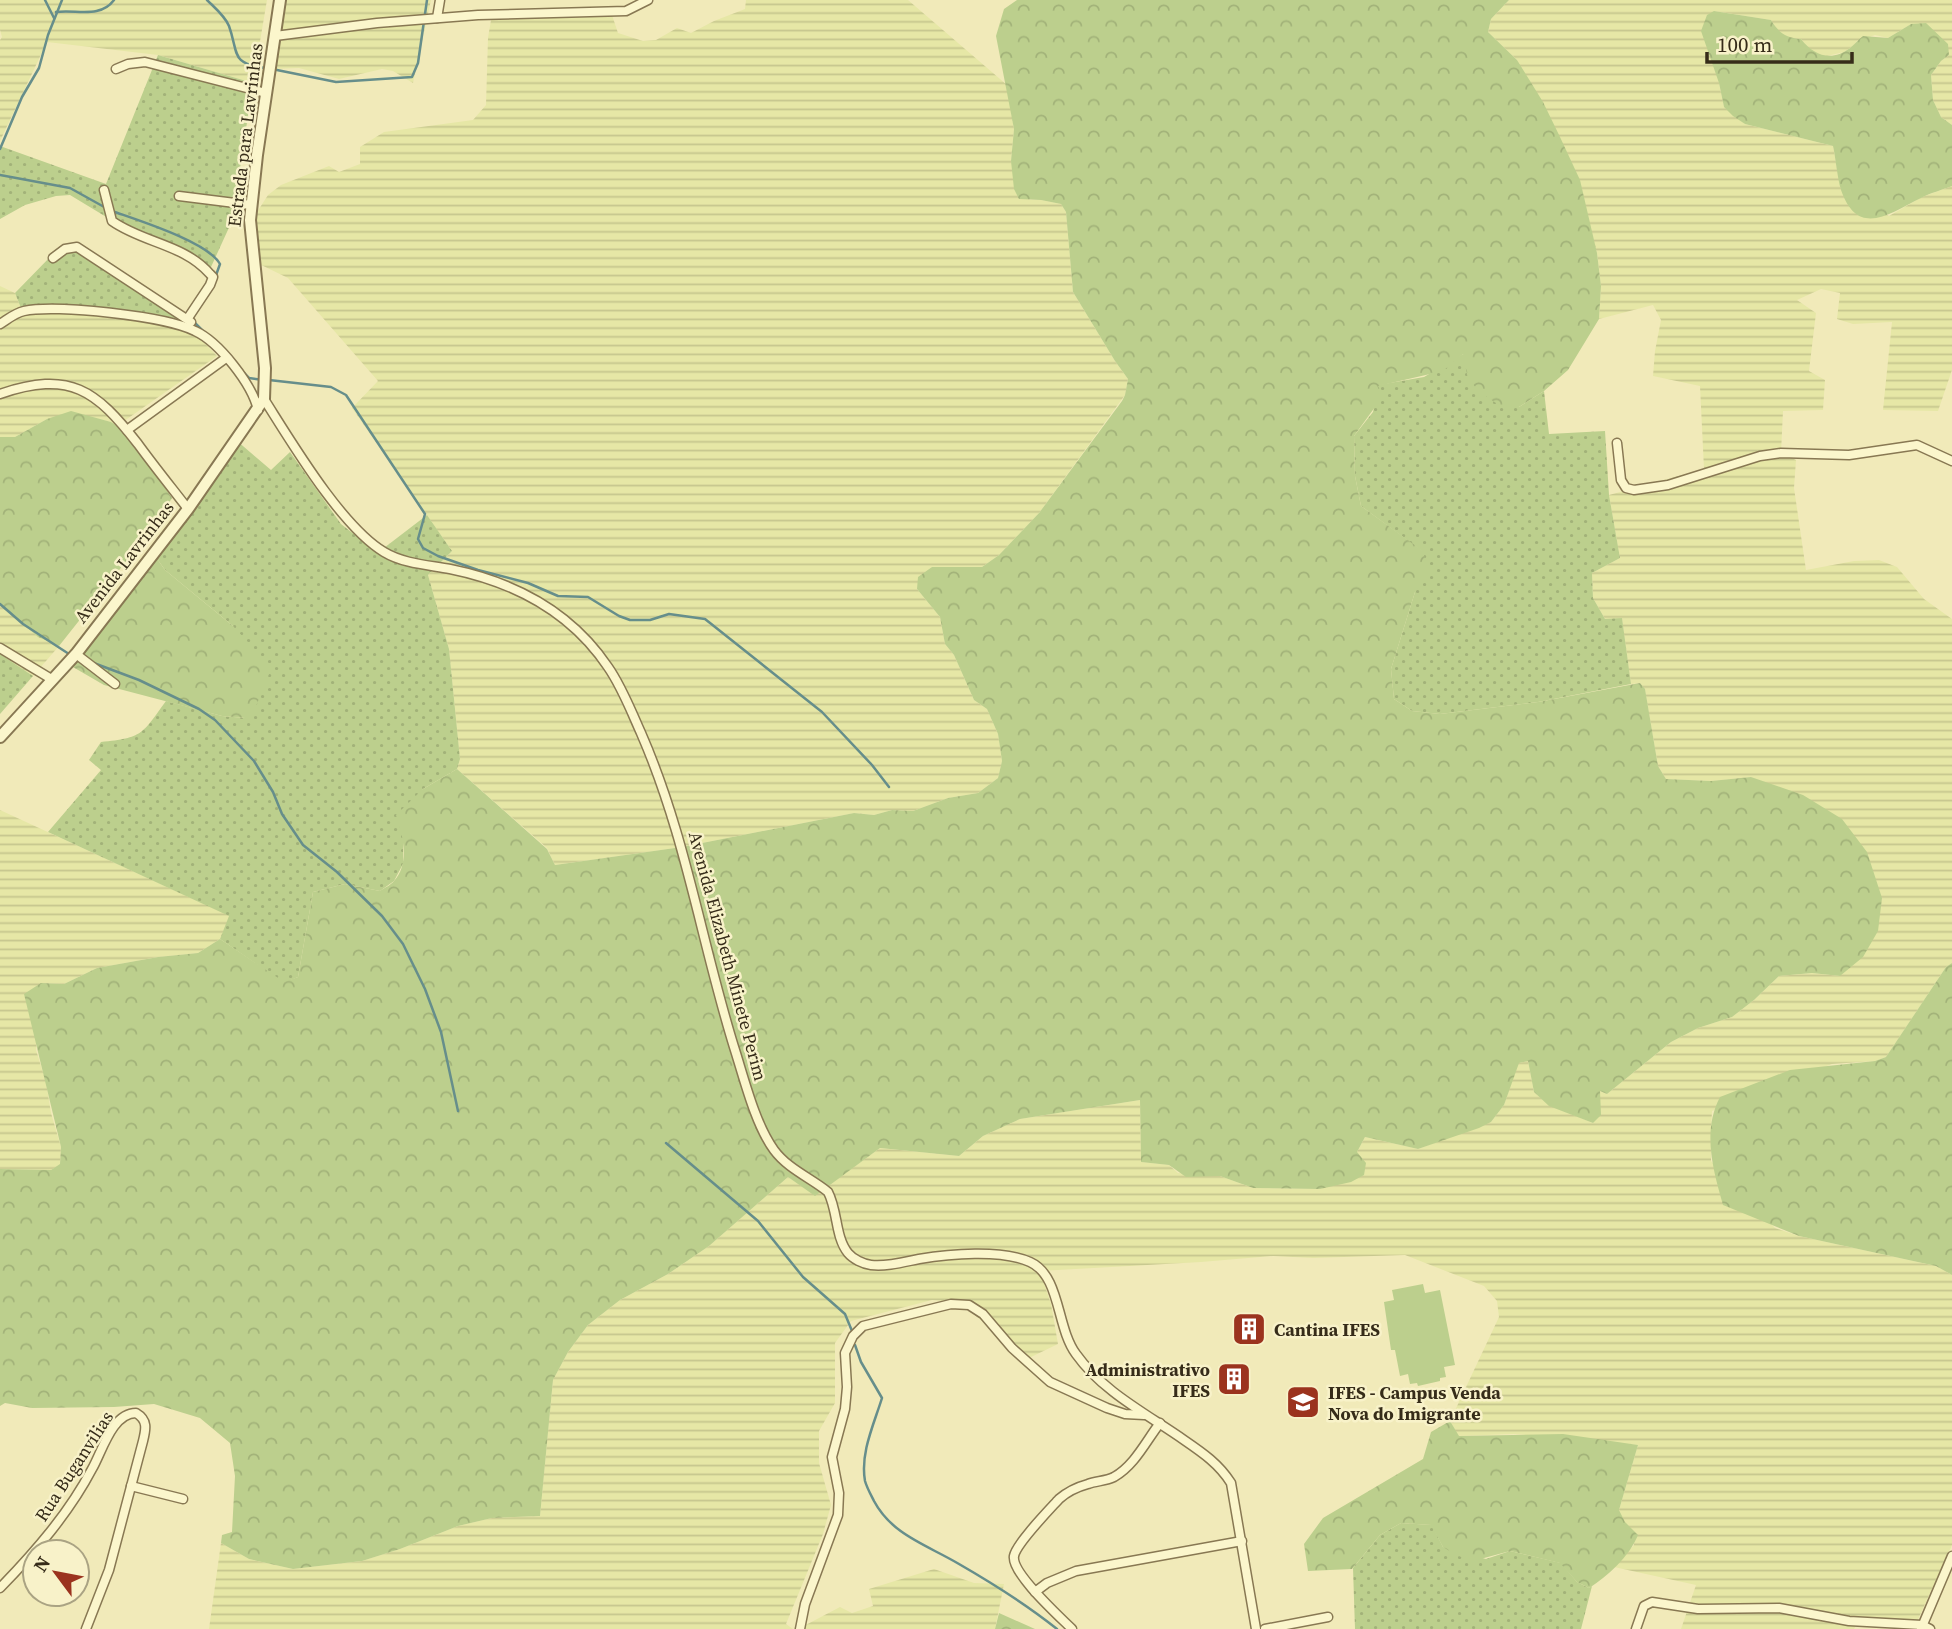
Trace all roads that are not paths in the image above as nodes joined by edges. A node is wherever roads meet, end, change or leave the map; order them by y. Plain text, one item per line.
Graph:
1 (280, 0) edge
2 (440, 0) edge
3 (648, 0) edge
4 (437, 18) junction
5 (275, 36) junction
6 (117, 69) dead end
7 (266, 93) junction
8 (104, 190) dead end
9 (179, 196) dead end
10 (251, 205) junction
11 (53, 258) dead end
12 (188, 318) junction
13 (0, 324) edge
14 (195, 331) junction
15 (226, 358) junction
16 (0, 394) edge
17 (261, 404) junction
18 (127, 430) junction
19 (1617, 443) dead end
20 (1952, 461) edge
21 (188, 509) junction
22 (0, 648) edge
23 (76, 654) junction
24 (53, 680) junction
25 (115, 684) dead end
26 (0, 737) edge
27 (1147, 1415) junction
28 (1160, 1423) junction
29 (131, 1486) junction
30 (183, 1499) dead end
31 (1242, 1541) junction
32 (1952, 1556) edge
33 (0, 1588) edge
34 (1035, 1592) junction
35 (1328, 1617) dead end
36 (1924, 1628) edge
37 (86, 1629) edge
38 (800, 1629) edge
39 (1072, 1629) edge
40 (1256, 1629) edge
41 (1265, 1629) edge
42 (1636, 1629) edge

1 - 5 street, Estrada para Lavrinhas
2 - 4 street
3 - 4 street
4 - 5 street
5 - 7 street, Estrada para Lavrinhas
6 - 7 street
7 - 10 street, Estrada para Lavrinhas
8 - 12 street
9 - 10 street
10 - 17 street, Estrada para Lavrinhas
11 - 12 street
12 - 14 street
13 - 14 street
14 - 15 street, Avenida Elizabeth Minete Perim
15 - 17 street, Avenida Elizabeth Minete Perim
15 - 18 street
16 - 18 street
17 - 21 street, Avenida Lavrinhas
17 - 27 street, Avenida Elizabeth Minete Perim
18 - 21 street
19 - 20 street
21 - 23 street, Avenida Lavrinhas
22 - 24 street
23 - 24 street, Avenida Lavrinhas
23 - 25 street
24 - 26 street, Avenida Lavrinhas
27 - 28 street, Avenida Elizabeth Minete Perim
27 - 38 street
28 - 31 street, Avenida Elizabeth Minete Perim
28 - 34 street
29 - 30 street
29 - 33 street, Rua Buganvilias
29 - 37 street, Rua Buganvilias
31 - 34 street
31 - 40 street, Avenida Elizabeth Minete Perim
32 - 36 street
34 - 39 street
35 - 41 street
36 - 42 street

